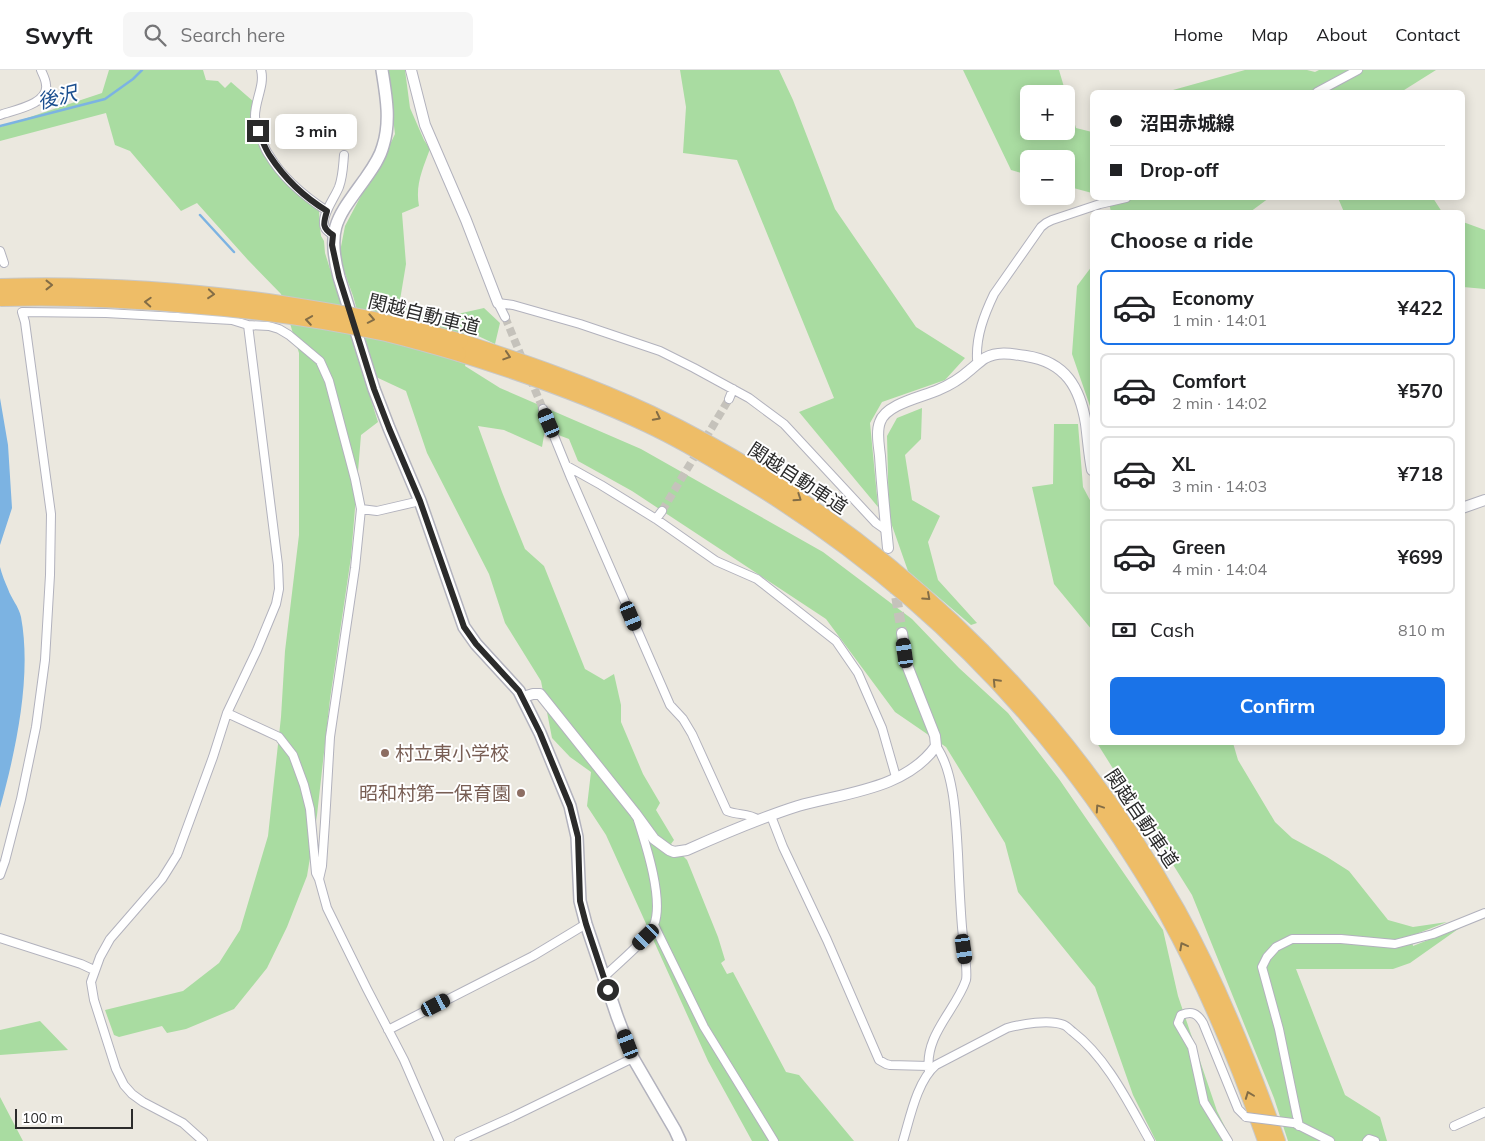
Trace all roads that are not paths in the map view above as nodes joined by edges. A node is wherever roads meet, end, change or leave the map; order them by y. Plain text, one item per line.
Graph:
1 (41, 70) edge
2 (261, 70) edge
3 (382, 70) edge
4 (411, 70) edge
5 (1358, 70) edge
6 (1321, 90) edge
7 (0, 115) edge
8 (344, 155) dead end
9 (1119, 200) edge
10 (327, 211) junction
11 (333, 235) junction
12 (0, 251) edge
13 (4, 263) dead end
14 (0, 286) edge
15 (0, 299) edge
16 (498, 303) junction
17 (505, 317) tunnel mouth
18 (248, 325) junction
19 (460, 347) junction
20 (980, 362) junction
21 (733, 389) junction
22 (729, 399) tunnel mouth
23 (543, 409) tunnel mouth
24 (1090, 454) edge
25 (567, 466) junction
26 (1485, 500) edge
27 (420, 501) junction
28 (1465, 507) edge
29 (361, 509) junction
30 (662, 510) tunnel mouth
31 (656, 519) junction
32 (886, 530) junction
33 (888, 548) dead end
34 (902, 633) tunnel mouth
35 (523, 697) junction
36 (227, 713) junction
37 (936, 746) junction
38 (896, 777) junction
39 (635, 813) junction
40 (771, 816) junction
41 (759, 820) junction
42 (0, 875) edge
43 (319, 879) junction
44 (1485, 913) edge
45 (586, 924) junction
46 (654, 925) junction
47 (0, 938) edge
48 (94, 970) junction
49 (604, 977) junction
50 (388, 1030) junction
51 (633, 1058) junction
52 (929, 1068) junction
53 (1485, 1112) edge
54 (1296, 1125) junction
55 (1454, 1126) dead end
56 (203, 1141) edge
57 (439, 1141) edge
58 (458, 1141) edge
59 (680, 1141) edge
60 (774, 1141) edge
61 (903, 1141) edge
62 (1150, 1141) edge
63 (1228, 1141) edge
64 (1265, 1141) edge
65 (1278, 1141) edge
66 (1330, 1141) edge
67 (1368, 1141) edge
68 (1375, 1141) edge

1 - 7 street
2 - 10 street
3 - 11 main road
4 - 16 street
5 - 6 street
8 - 10 street
9 - 20 street
10 - 11 street
11 - 27 main road
12 - 13 street
14 -> 19 highway, 関越自動車道, bridge
19 -> 15 highway, 関越自動車道, bridge
16 - 17 street
16 - 21 street
18 - 29 street
18 - 36 street
18 - 42 street
64 -> 19 highway, 関越自動車道
19 -> 65 highway, 関越自動車道
20 - 24 street
20 - 32 street
21 - 22 street
21 - 32 street
23 - 25 street
25 - 31 street
25 - 41 street
26 - 28 street
27 - 29 street
27 - 35 main road
29 - 43 street
30 - 31 street
31 - 38 street
32 - 33 street
34 - 37 street
35 - 39 street
35 - 45 main road
36 - 43 street
36 - 48 street
37 - 38 street
37 - 52 street
38 - 40 street
39 - 41 street
39 - 46 street
40 - 41 street
40 - 52 street
43 - 50 street
44 - 54 street
45 - 49 main road
45 - 50 street
46 - 49 street
46 - 60 street
47 - 48 street
48 - 56 street
49 - 51 main road
50 - 57 street
51 - 58 street
51 - 59 main road
52 - 61 street
52 - 62 street
53 - 55 street
54 - 63 street, bridge
54 - 66 street
67 - 68 street

